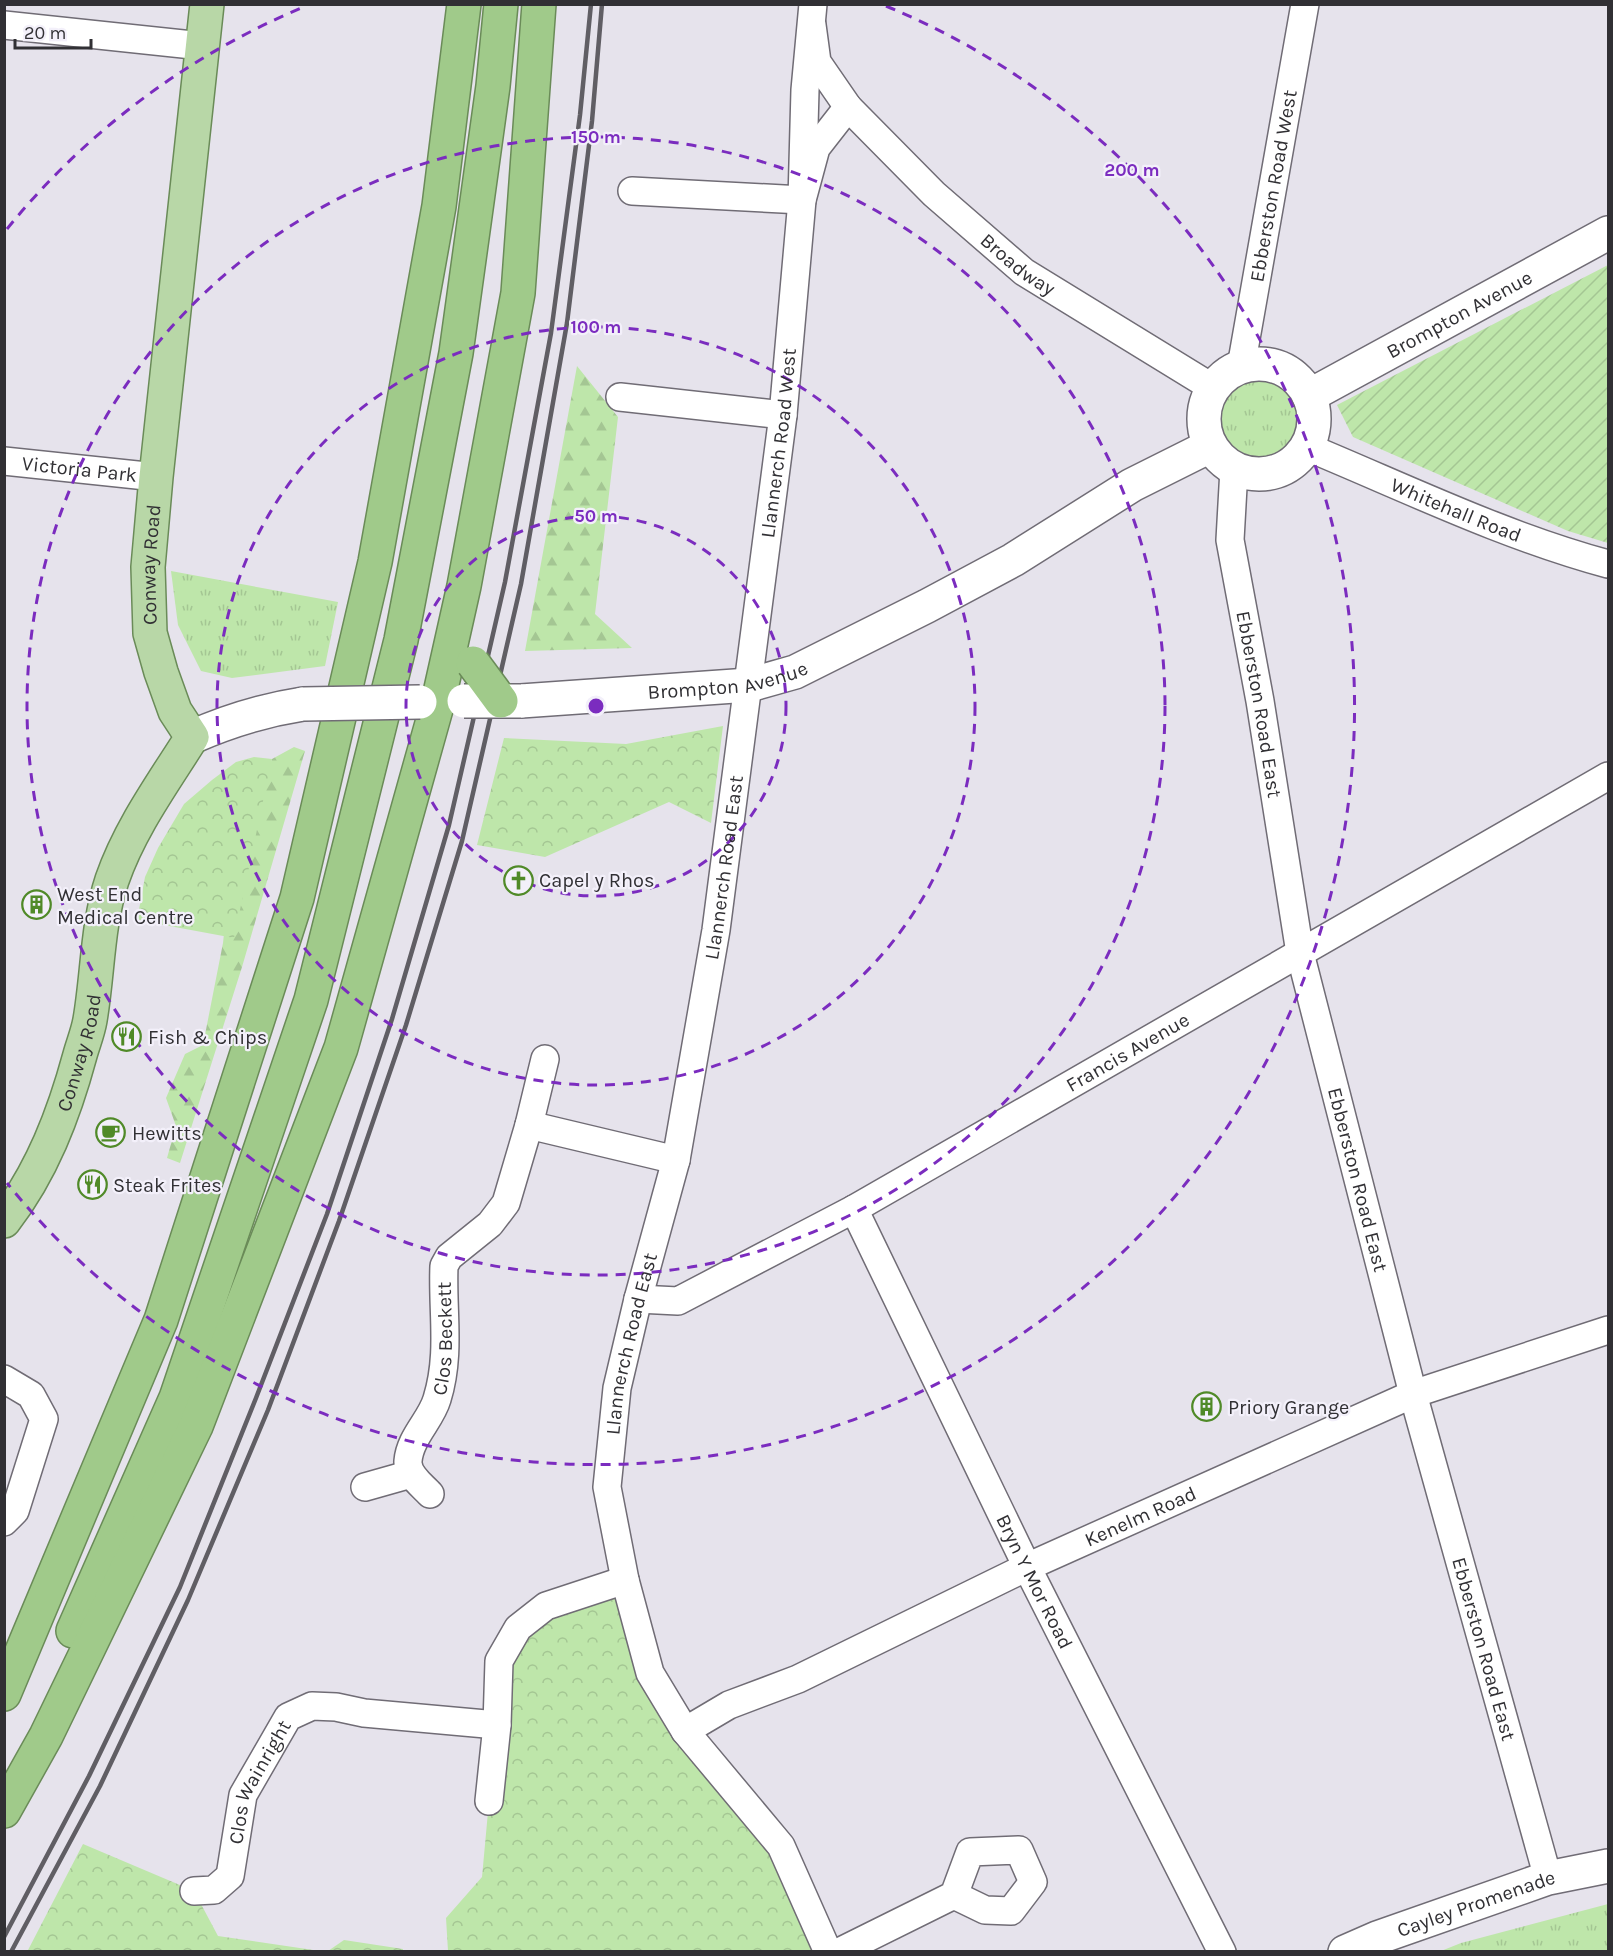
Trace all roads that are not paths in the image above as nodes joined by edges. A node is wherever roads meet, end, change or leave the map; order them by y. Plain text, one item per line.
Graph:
1 (207, 4) edge
2 (464, 4) edge
3 (501, 4) edge
4 (539, 4) edge
5 (1305, 4) edge
6 (813, 15) edge
7 (4, 25) edge
8 (202, 46) junction
9 (848, 107) junction
10 (632, 191) dead end
11 (802, 200) junction
12 (1608, 233) edge
13 (1241, 367) junction
14 (1213, 388) junction
15 (1309, 396) junction
16 (620, 397) dead end
17 (783, 415) junction
18 (1210, 446) junction
19 (1307, 447) junction
20 (4, 461) edge
21 (1234, 469) junction
22 (156, 477) junction
23 (1608, 564) edge
24 (464, 586) junction
25 (749, 685) junction
26 (441, 701) junction
27 (511, 701) junction
28 (192, 737) junction
29 (1608, 776) edge
30 (1300, 953) junction
31 (545, 1059) dead end
32 (529, 1125) junction
33 (676, 1160) junction
34 (854, 1209) junction
35 (4, 1221) edge
36 (638, 1299) junction
37 (1608, 1330) edge
38 (4, 1378) edge
39 (1413, 1394) junction
40 (411, 1474) junction
41 (366, 1487) dead end
42 (430, 1494) dead end
43 (4, 1522) edge
44 (1027, 1567) junction
45 (625, 1580) junction
46 (4, 1695) edge
47 (497, 1725) junction
48 (685, 1731) junction
49 (4, 1780) edge
50 (489, 1801) dead end
51 (4, 1811) edge
52 (1608, 1866) edge
53 (1548, 1878) junction
54 (194, 1892) dead end
55 (954, 1895) dead end
56 (828, 1952) edge
57 (839, 1952) edge
58 (1222, 1952) edge
59 (1346, 1952) edge

1 - 8 main road, Conway Road
2 - 46 highway
3 - 49 highway
4 - 24 highway
5 - 13 street, Ebberston Road West
6 - 9 street, Llannerch Road West
6 - 11 street, Llannerch Road West
7 - 8 street
8 - 22 main road, Conway Road
9 - 11 street, Llannerch Road West
9 - 14 street, Broadway
10 - 11 street
11 - 17 street, Llannerch Road West
12 - 15 main road, Brompton Avenue
13 - 14 main road
13 - 15 main road
14 - 18 main road
15 - 19 main road
16 - 17 street
17 - 25 street, Llannerch Road West
18 - 21 main road
18 - 25 main road, Brompton Avenue
19 - 21 main road
19 - 23 street, Whitehall Road
20 - 22 street, Victoria Park
21 - 30 street, Ebberston Road East
22 - 28 main road, Conway Road
24 - 26 highway
24 - 27 highway, bridge
25 - 27 main road, Brompton Avenue
25 - 33 street, Llannerch Road East
26 - 27 main road, Brompton Avenue, bridge
26 - 28 main road, Brompton Avenue, bridge
26 - 51 highway
28 - 35 main road, Conway Road
29 - 30 street, Francis Avenue
30 - 34 street, Francis Avenue
30 - 39 street, Ebberston Road East
31 - 32 street, Clos Beckett
32 - 33 street
32 - 40 street, Clos Beckett
33 - 36 street, Llannerch Road East
34 - 36 street, Francis Avenue
34 - 44 street, Bryn Y Mor Road
36 - 45 street, Llannerch Road East
37 - 39 street, Kenelm Road
38 - 43 street
39 - 44 street, Kenelm Road
39 - 53 street, Ebberston Road East
40 - 41 street
40 - 42 street
44 - 48 street, Kenelm Road
44 - 58 street, Bryn Y Mor Road
45 - 47 street
45 - 48 street, Llannerch Road East
47 - 50 street
47 - 54 street, Clos Wainright
48 - 56 street, Llannerch Road East
52 - 53 main road, Cayley Promenade
53 - 59 main road, Cayley Promenade
55 - 57 street

